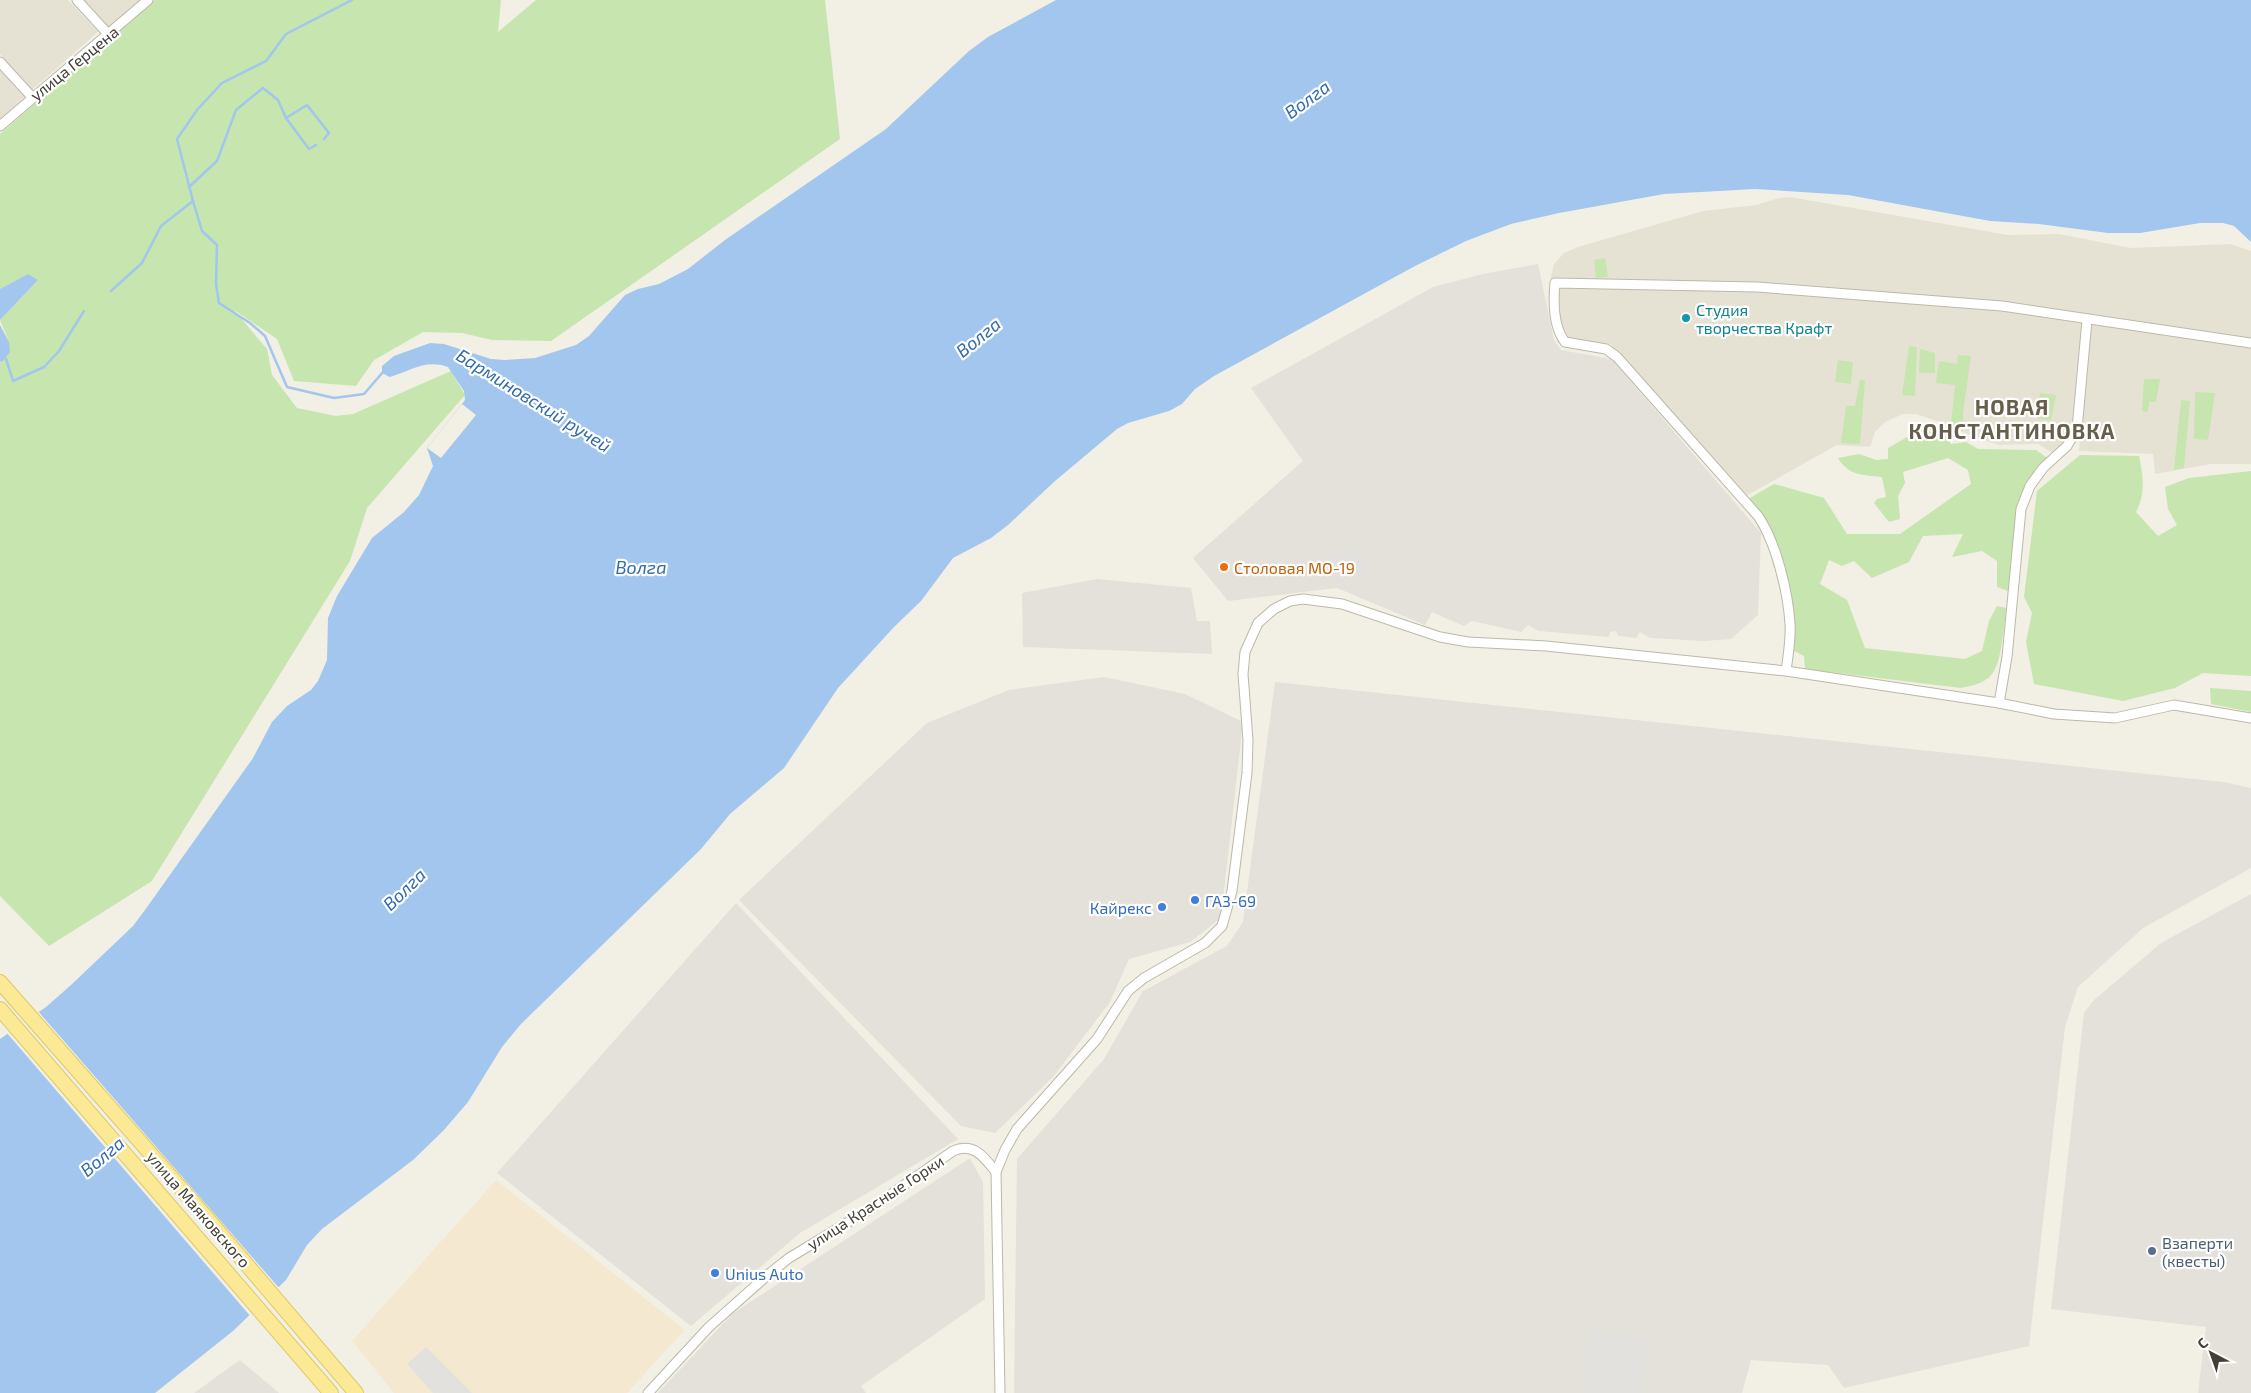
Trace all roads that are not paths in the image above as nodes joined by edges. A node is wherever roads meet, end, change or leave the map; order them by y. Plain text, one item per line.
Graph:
1 (77, 0) edge
2 (148, 0) edge
3 (109, 35) junction
4 (0, 62) edge
5 (32, 97) junction
6 (0, 126) edge
7 (2087, 320) junction
8 (2251, 343) edge
9 (1786, 671) junction
10 (1999, 703) junction
11 (2251, 718) edge
12 (0, 982) edge
13 (0, 1009) edge
14 (996, 1172) junction
15 (331, 1393) edge
16 (356, 1393) edge
17 (648, 1393) edge
18 (1000, 1393) edge

1 - 3 street
2 - 3 street, улица Герцена
3 - 5 street, улица Герцена
4 - 5 street
5 - 6 street, улица Герцена
7 - 8 street
7 - 9 street
7 - 10 street
9 - 10 street
9 - 14 street
10 - 11 street
12 - 16 main road, улица Маяковского
13 - 15 main road, улица Маяковского
14 - 17 street, улица Красные Горки
14 - 18 street

